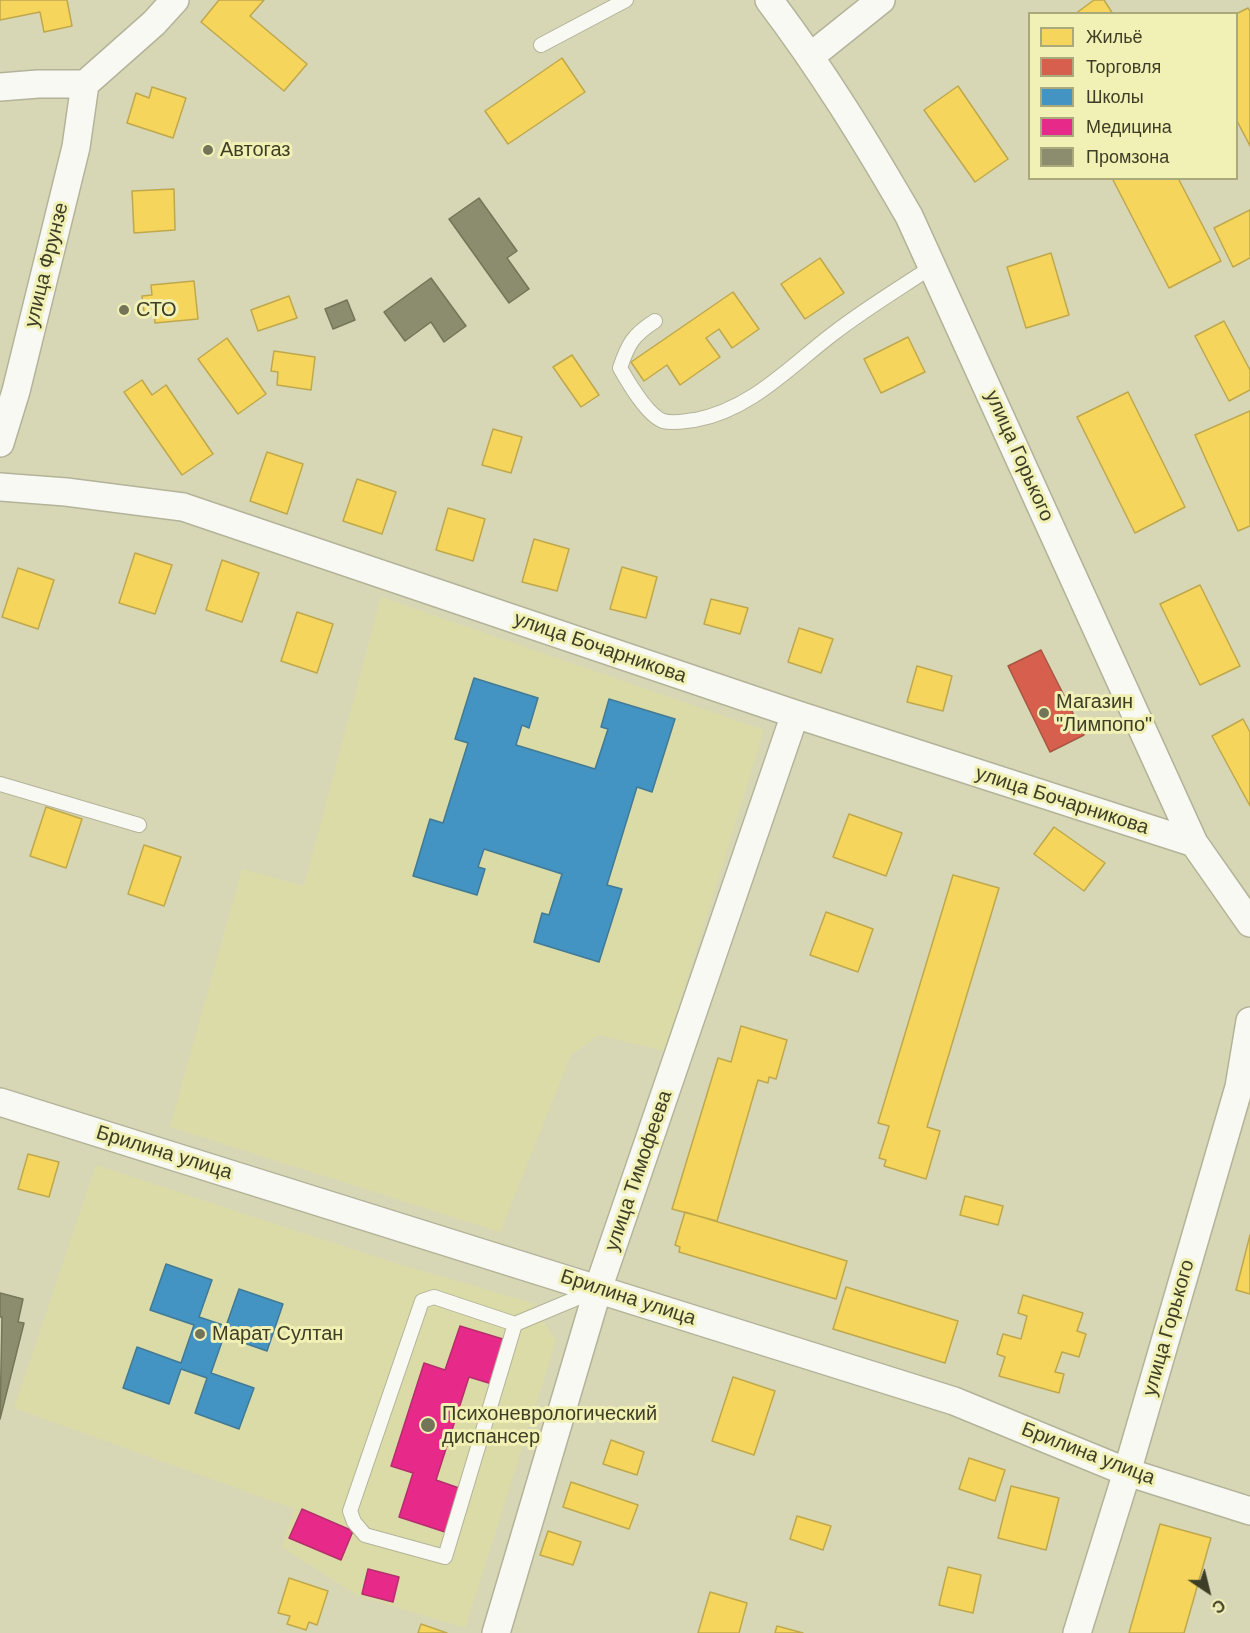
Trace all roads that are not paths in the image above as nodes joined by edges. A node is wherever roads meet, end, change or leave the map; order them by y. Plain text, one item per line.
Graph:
1 (175, 0) edge
2 (626, 0) edge
3 (768, 0) edge
4 (881, 0) edge
5 (541, 45) dead end
6 (811, 56) junction
7 (85, 84) junction
8 (0, 87) edge
9 (933, 266) junction
10 (655, 321) dead end
11 (0, 443) edge
12 (0, 488) edge
13 (795, 714) junction
14 (0, 784) edge
15 (139, 825) dead end
16 (1194, 843) junction
17 (1250, 923) edge
18 (1250, 1021) edge
19 (0, 1102) edge
20 (598, 1289) junction
21 (515, 1324) junction
22 (1127, 1472) junction
23 (1250, 1511) edge
24 (496, 1633) edge
25 (1077, 1633) edge

1 - 7 street
2 - 5 lane
3 - 6 street, улица Горького
4 - 6 street
6 - 9 street, улица Горького
7 - 8 street
7 - 11 street, улица Фрунзе
9 - 10 lane
9 - 16 street, улица Горького
12 - 13 street, улица Бочарникова
13 - 16 street, улица Бочарникова
13 - 20 street, улица Тимофеева
14 - 15 lane
16 - 17 street, улица Горького
18 - 22 street, улица Горького
19 - 20 street, Брилина улица
20 - 21 lane
20 - 22 street, Брилина улица
20 - 24 street, улица Тимофеева
21 - 21 lane
22 - 23 street, Брилина улица
22 - 25 street, улица Горького

